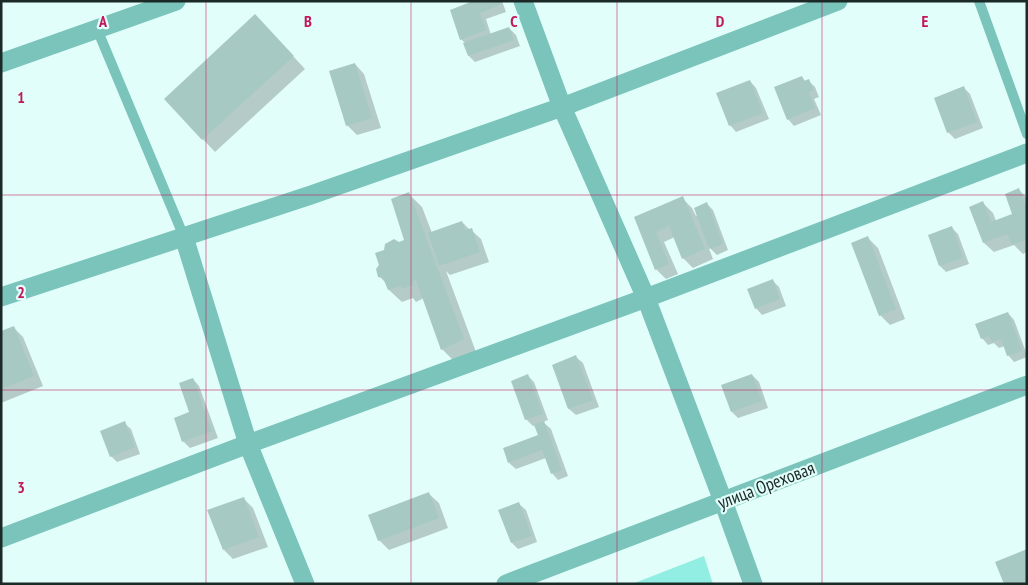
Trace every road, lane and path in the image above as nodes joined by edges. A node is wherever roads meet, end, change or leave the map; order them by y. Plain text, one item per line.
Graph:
1 (176, 1) edge
2 (523, 1) edge
3 (838, 1) edge
4 (979, 1) edge
5 (97, 29) junction
6 (1, 63) edge
7 (562, 107) junction
8 (1027, 134) edge
9 (1027, 153) edge
10 (184, 237) junction
11 (1, 298) edge
12 (646, 298) junction
13 (1027, 385) edge
14 (248, 444) junction
15 (723, 502) junction
16 (1, 538) edge
17 (305, 584) edge
18 (506, 584) edge
19 (753, 584) edge

1 - 5 street
2 - 7 street
3 - 7 street
4 - 8 lane
5 - 6 street
5 - 10 lane
7 - 10 street
7 - 12 street
9 - 12 street
10 - 11 street
10 - 14 street
12 - 14 street
12 - 15 street
13 - 15 street, улица Ореховая
14 - 16 street
14 - 17 street
15 - 18 street, улица Ореховая
15 - 19 street

